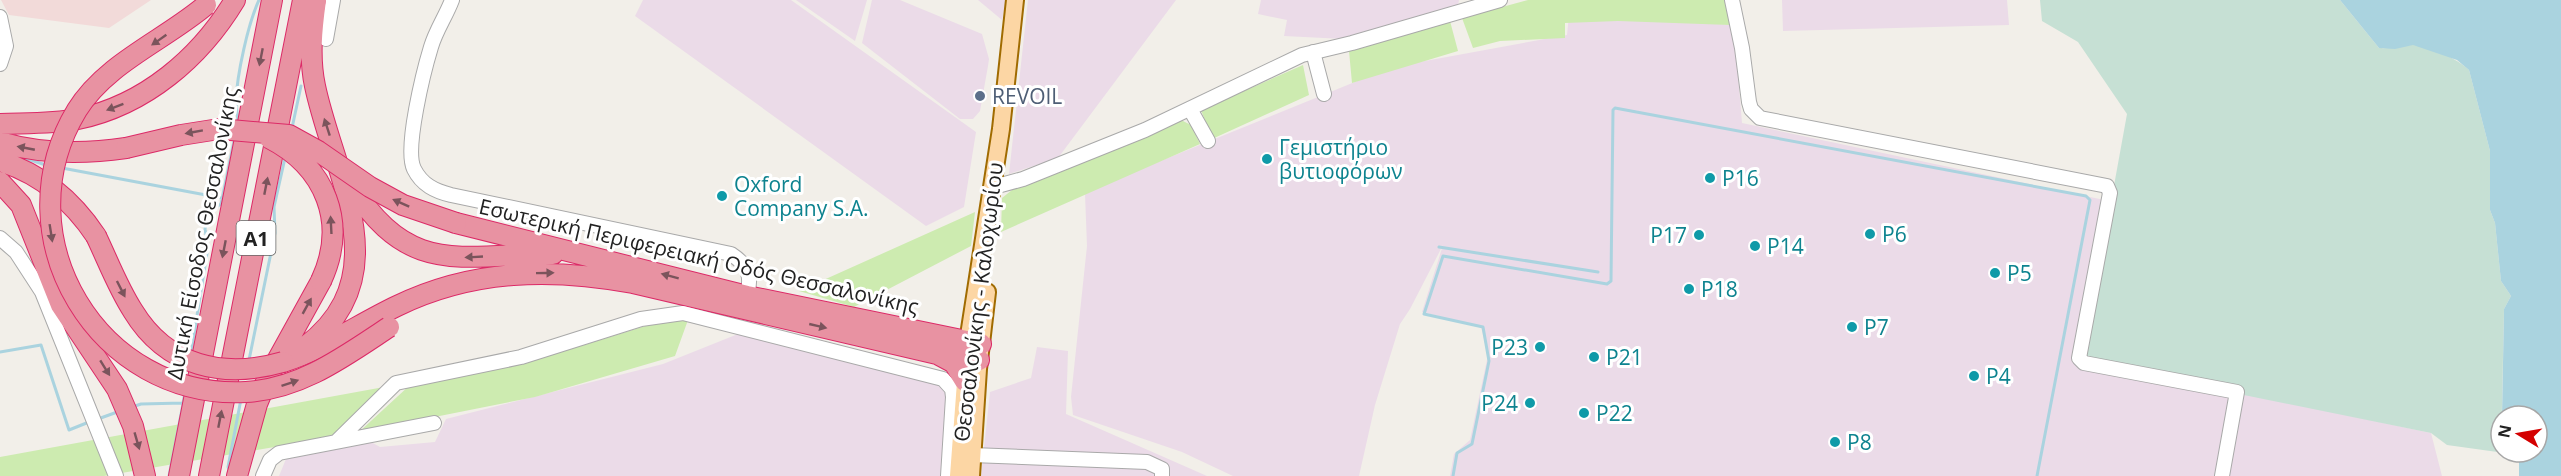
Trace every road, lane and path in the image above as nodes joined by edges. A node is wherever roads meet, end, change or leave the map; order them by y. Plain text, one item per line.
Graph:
1 (235, 0) edge
2 (272, 0) edge
3 (303, 0) edge
4 (316, 0) edge
5 (333, 0) edge
6 (452, 0) edge
7 (1016, 0) edge
8 (1500, 0) edge
9 (1732, 0) edge
10 (209, 3) edge
11 (0, 17) edge
12 (326, 39) dead end
13 (1313, 52) junction
14 (0, 64) edge
15 (1324, 94) dead end
16 (1190, 109) junction
17 (0, 124) edge
18 (1001, 129) junction
19 (252, 132) junction
20 (1208, 141) dead end
21 (0, 142) edge
22 (0, 160) edge
23 (341, 169) junction
24 (0, 182) edge
25 (996, 195) junction
26 (0, 238) edge
27 (595, 256) junction
28 (487, 279) junction
29 (747, 296) junction
30 (974, 351) junction
31 (937, 354) junction
32 (283, 362) junction
33 (933, 376) junction
34 (965, 381) junction
35 (435, 423) dead end
36 (336, 442) junction
37 (972, 455) junction
38 (116, 476) edge
39 (145, 476) edge
40 (179, 476) edge
41 (209, 476) edge
42 (237, 476) edge
43 (263, 476) edge
44 (948, 476) edge
45 (958, 476) edge
46 (971, 476) edge
47 (1162, 476) edge
48 (2222, 476) edge

1 -> 17 highway
2 -> 40 highway, Δυτική Είσοδος Θεσσαλονίκης / Α1
41 -> 3 highway, Α1
23 -> 4 highway
5 - 12 street
6 - 29 street
7 - 18 main road, Θεσσαλονίκης - Καλοχωρίου
8 - 13 street
9 - 48 street
10 -> 28 highway, bridge
11 - 14 street
13 - 15 street
13 - 16 street
16 - 20 street
16 - 25 street
18 - 25 main road, Θεσσαλονίκης - Καλοχωρίου
18 - 25 main road, Θεσσαλονίκης - Καλοχωρίου
19 -> 21 highway, Εσωτερική Περιφερειακή Οδός Θεσσαλονίκης, bridge
27 -> 19 highway, Εσωτερική Περιφερειακή Οδός Θεσσαλονίκης, bridge
42 -> 19 highway, bridge
22 -> 32 highway, Εσωτερική Περιφερειακή Οδός Θεσσαλονίκης, bridge
27 -> 23 highway
23 - 32 highway
24 -> 39 highway
25 - 30 main road, Θεσσαλονίκης - Καλοχωρίου
26 - 38 street
29 -> 27 highway, Εσωτερική Περιφερειακή Οδός Θεσσαλονίκης
28 -> 31 highway, Εσωτερική Περιφερειακή Οδός Θεσσαλονίκης
28 - 32 highway, Εσωτερική Περιφερειακή Οδός Θεσσαλονίκης
29 - 30 highway, Εσωτερική Περιφερειακή Οδός Θεσσαλονίκης
30 - 31 highway, Εσωτερική Περιφερειακή Οδός Θεσσαλονίκης
30 - 34 main road, Θεσσαλονίκης - Καλοχωρίου
30 - 37 main road, Θεσσαλονίκης - Καλοχωρίου
31 - 33 street
31 - 34 highway
33 - 36 street
33 - 44 street
34 - 45 main road, Θεσσαλονίκης - Καλοχωρίου
35 - 36 street
36 - 43 street
37 - 46 main road, Θεσσαλονίκης - Καλοχωρίου
37 - 47 street

